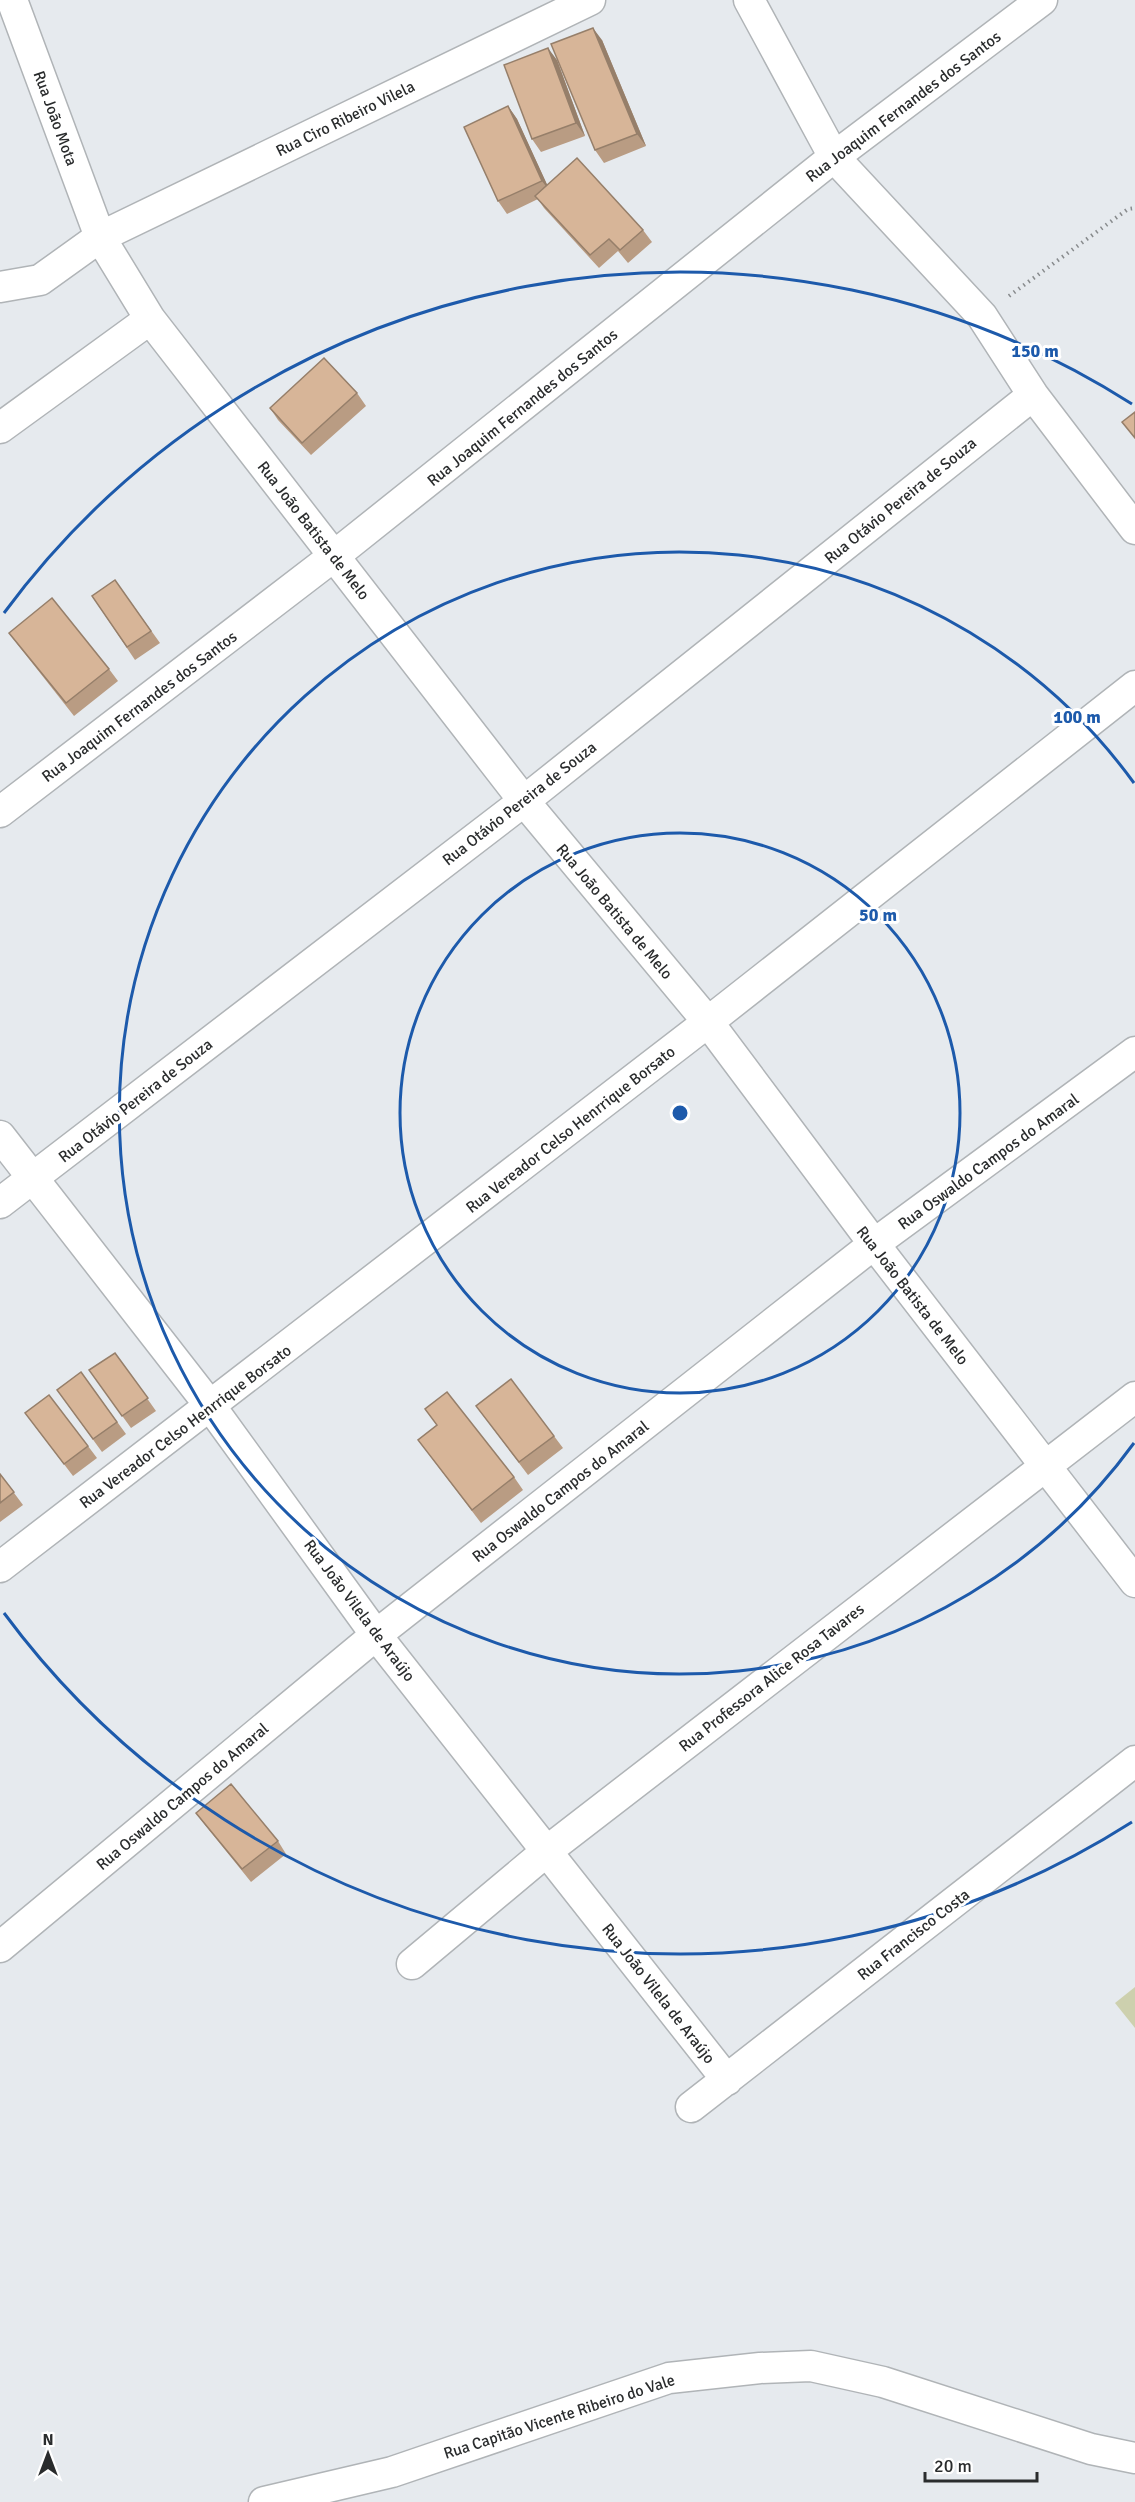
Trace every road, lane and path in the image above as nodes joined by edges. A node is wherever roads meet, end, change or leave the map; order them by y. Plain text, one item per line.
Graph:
1 (12, 0) edge
2 (590, 0) edge
3 (749, 0) edge
4 (1042, 0) edge
5 (834, 157) junction
6 (1135, 208) edge
7 (100, 237) junction
8 (0, 287) edge
9 (982, 316) junction
10 (150, 319) junction
11 (1032, 394) junction
12 (0, 428) edge
13 (1135, 529) edge
14 (334, 556) junction
15 (1135, 686) edge
16 (524, 801) junction
17 (0, 812) edge
18 (708, 1022) junction
19 (1135, 1052) edge
20 (0, 1136) edge
21 (32, 1179) junction
22 (0, 1203) edge
23 (874, 1245) junction
24 (1135, 1397) edge
25 (211, 1407) junction
26 (1045, 1465) junction
27 (0, 1567) edge
28 (1135, 1582) edge
29 (376, 1635) junction
30 (1135, 1761) edge
31 (547, 1851) junction
32 (0, 1947) edge
33 (412, 1964) dead end
34 (727, 2080) junction
35 (691, 2107) dead end
36 (1135, 2458) edge
37 (264, 2502) edge

1 - 7 street, Rua João Mota
2 - 7 street, Rua Ciro Ribeiro Vilela
3 - 5 street
4 - 5 street, Rua Joaquim Fernandes dos Santos
5 - 9 street
5 - 14 street, Rua Joaquim Fernandes dos Santos
6 - 9 path
7 - 8 street, Rua Ciro Ribeiro Vilela
7 - 10 street, Rua João Batista de Melo
9 - 11 street
10 - 12 street
10 - 14 street, Rua João Batista de Melo
11 - 13 street
11 - 16 street, Rua Otávio Pereira de Souza
14 - 16 street, Rua João Batista de Melo
14 - 17 street, Rua Joaquim Fernandes dos Santos
15 - 18 street, Rua Vereador Celso Henrrique Borsato
16 - 18 street, Rua João Batista de Melo
16 - 21 street, Rua Otávio Pereira de Souza
18 - 23 street, Rua João Batista de Melo
18 - 25 street, Rua Vereador Celso Henrrique Borsato
19 - 23 street, Rua Oswaldo Campos do Amaral
20 - 21 street, Rua João Vilela de Araújo
21 - 22 street, Rua Otávio Pereira de Souza
21 - 25 street, Rua João Vilela de Araújo
23 - 26 street, Rua João Batista de Melo
23 - 29 street, Rua Oswaldo Campos do Amaral
24 - 26 street, Rua Professora Alice Rosa Tavares
25 - 27 street, Rua Vereador Celso Henrrique Borsato
25 - 29 street, Rua João Vilela de Araújo
26 - 28 street, Rua João Batista de Melo
26 - 31 street, Rua Professora Alice Rosa Tavares
29 - 31 street, Rua João Vilela de Araújo
29 - 32 street, Rua Oswaldo Campos do Amaral
30 - 34 street, Rua Francisco Costa
31 - 33 street, Rua Professora Alice Rosa Tavares
31 - 34 street, Rua João Vilela de Araújo
34 - 35 street, Rua Francisco Costa
36 - 37 street, Rua Capitão Vicente Ribeiro do Vale

